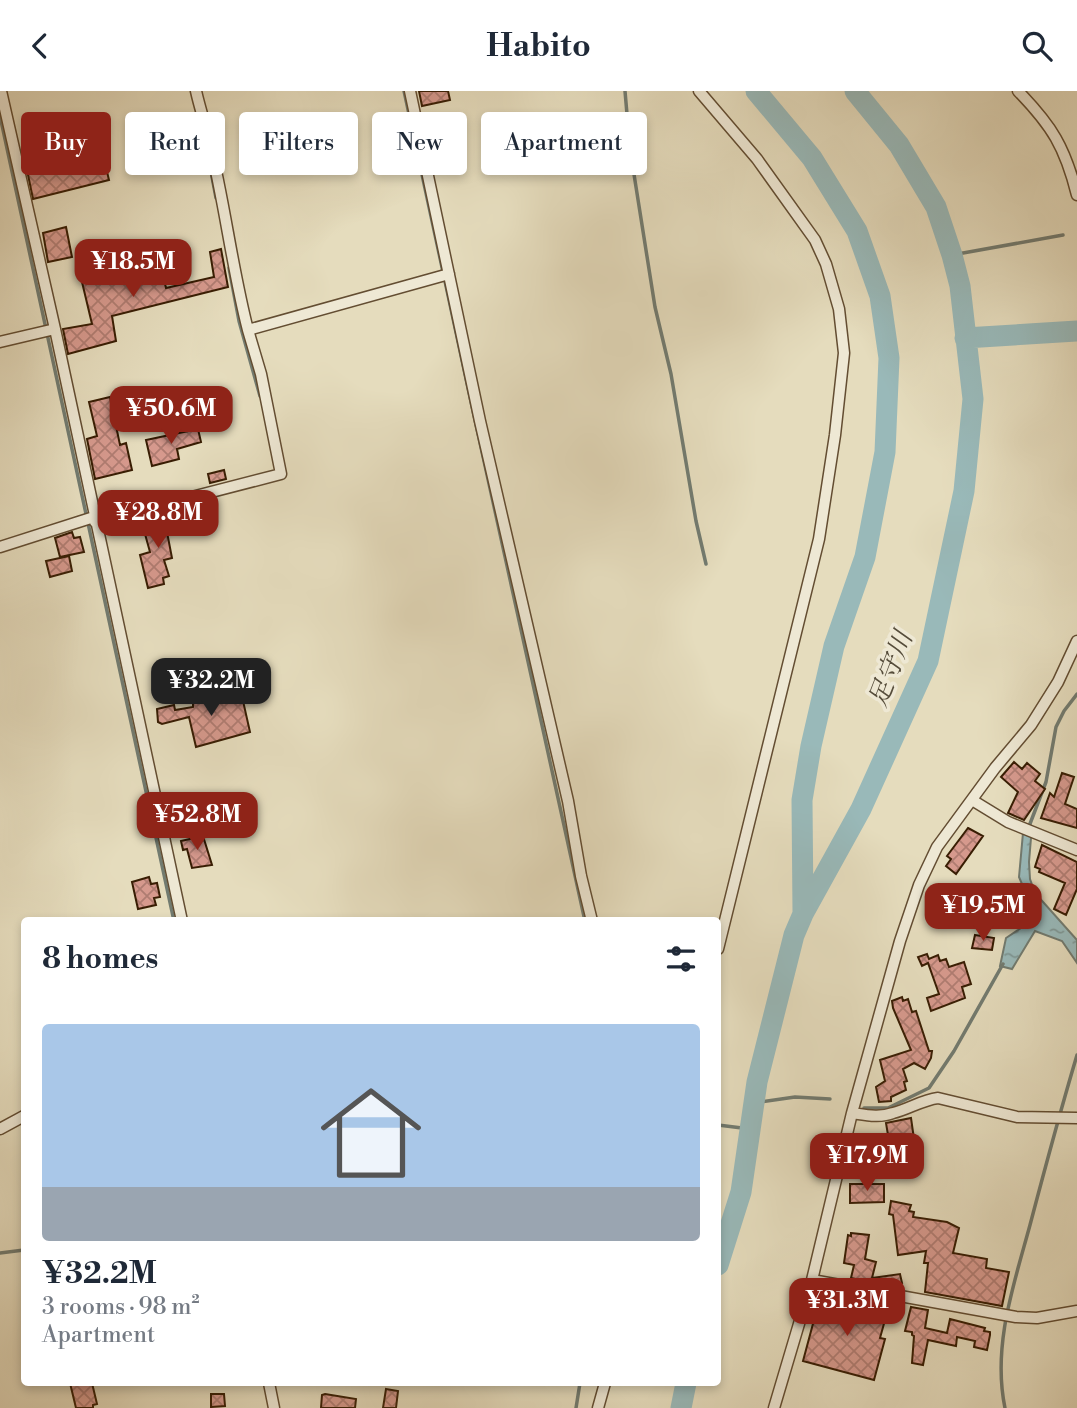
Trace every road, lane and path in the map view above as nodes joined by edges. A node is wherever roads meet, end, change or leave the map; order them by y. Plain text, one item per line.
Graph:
1 (1, 91) edge
2 (196, 91) edge
3 (410, 91) edge
4 (699, 91) edge
5 (1018, 91) edge
6 (1077, 195) edge
7 (444, 276) junction
8 (248, 330) junction
9 (50, 331) junction
10 (0, 342) edge
11 (90, 519) junction
12 (0, 547) edge
13 (1077, 641) edge
14 (972, 800) junction
15 (1077, 850) edge
16 (181, 917) edge
17 (591, 917) edge
18 (721, 937) edge
19 (852, 1113) junction
20 (21, 1118) edge
21 (1077, 1118) edge
22 (0, 1129) edge
23 (812, 1280) junction
24 (1077, 1311) edge
25 (270, 1386) edge
26 (605, 1386) edge
27 (274, 1408) edge
28 (598, 1408) edge
29 (774, 1408) edge

1 - 9 street
2 - 8 street
3 - 7 street
4 - 18 street
5 - 6 street
7 - 8 street
7 - 17 street
8 - 11 street
9 - 10 street
9 - 11 street
11 - 12 street
11 - 16 street
13 - 14 street
14 - 15 street
14 - 19 street
19 - 21 street
19 - 23 street
20 - 22 street
23 - 24 street
23 - 29 street
25 - 27 street
26 - 28 street

